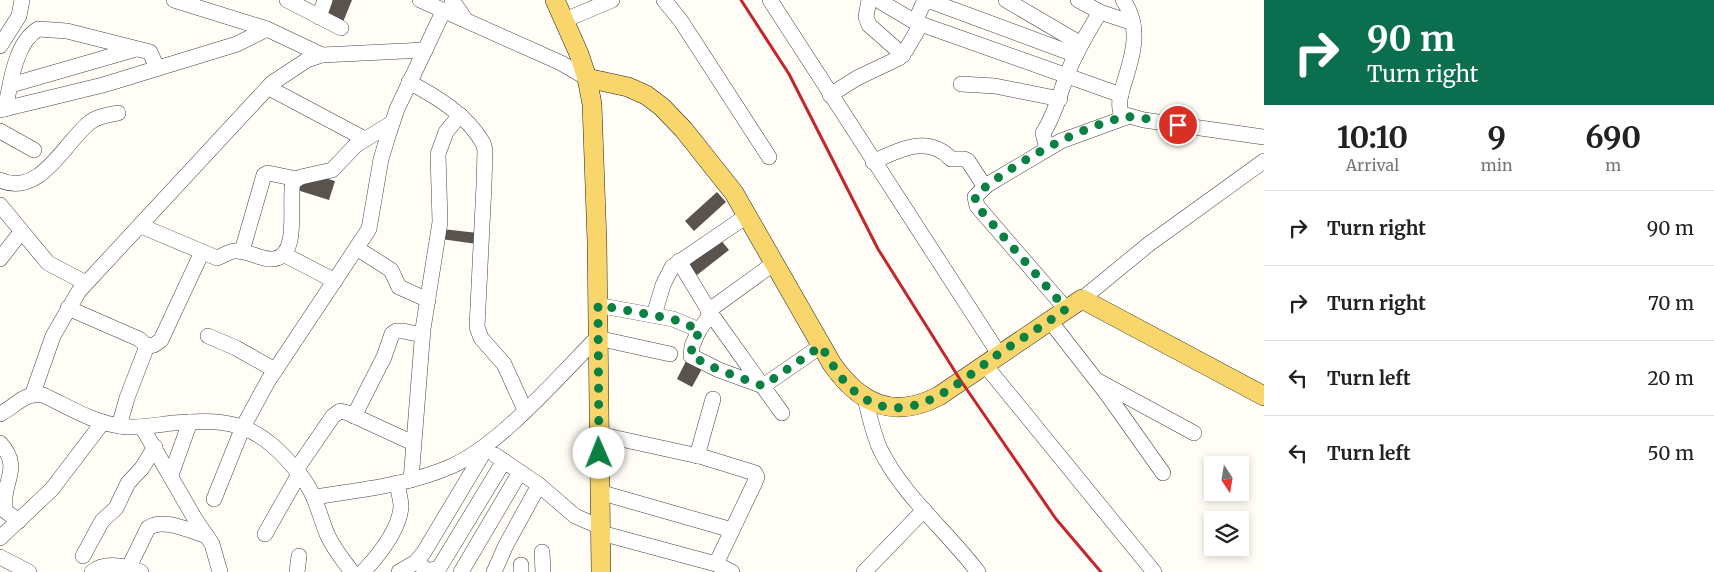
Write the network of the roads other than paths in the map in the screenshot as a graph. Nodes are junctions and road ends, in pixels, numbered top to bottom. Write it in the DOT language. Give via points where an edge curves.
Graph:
graph roads {
  1 [pos="22,0"];
  2 [pos="175,0"];
  3 [pos="287,0"];
  4 [pos="325,0"];
  5 [pos="420,0"];
  6 [pos="555,0"];
  7 [pos="612,0"];
  8 [pos="664,0"];
  9 [pos="770,0"];
  10 [pos="869,0"];
  11 [pos="878,0"];
  12 [pos="1006,0"];
  13 [pos="1078,0"];
  14 [pos="1123,0"];
  15 [pos="944,3"];
  16 [pos="448,5"];
  17 [pos="215,6"];
  18 [pos="1100,12"];
  19 [pos="319,17"];
  20 [pos="565,20"];
  21 [pos="918,23"];
  22 [pos="1133,23"];
  23 [pos="341,28"];
  24 [pos="267,29"];
  25 [pos="0,46"];
  26 [pos="136,49"];
  27 [pos="1079,49"];
  28 [pos="425,50"];
  29 [pos="322,55"];
  30 [pos="903,55"];
  31 [pos="157,68"];
  32 [pos="1067,75"];
  33 [pos="587,78"];
  34 [pos="409,82"];
  35 [pos="961,84"];
  36 [pos="11,85"];
  37 [pos="269,88"];
  38 [pos="830,95"];
  39 [pos="1121,95"];
  40 [pos="1060,99"];
  41 [pos="3,109"];
  42 [pos="118,113"];
  43 [pos="460,116"];
  44 [pos="1127,117"];
  45 [pos="392,123"];
  46 [pos="0,131"];
  47 [pos="1264,137"];
  48 [pos="365,139"];
  49 [pos="1047,149"];
  50 [pos="34,150"];
  51 [pos="769,157"];
  52 [pos="1264,160"];
  53 [pos="873,162"];
  54 [pos="297,179"];
  55 [pos="0,180"];
  56 [pos="985,188"];
  57 [pos="0,205"];
  58 [pos="748,215"];
  59 [pos="141,226"];
  60 [pos="21,232"];
  61 [pos="358,248"];
  62 [pos="242,251"];
  63 [pos="202,252"];
  64 [pos="285,255"];
  65 [pos="0,259"];
  66 [pos="679,261"];
  67 [pos="773,264"];
  68 [pos="335,281"];
  69 [pos="86,283"];
  70 [pos="428,300"];
  71 [pos="1074,304"];
  72 [pos="598,305"];
  73 [pos="68,308"];
  74 [pos="710,313"];
  75 [pos="654,315"];
  76 [pos="1050,321"];
  77 [pos="700,330"];
  78 [pos="422,335"];
  79 [pos="208,336"];
  80 [pos="597,338"];
  81 [pos="147,346"];
  82 [pos="821,346"];
  83 [pos="670,354"];
  84 [pos="992,359"];
  85 [pos="275,370"];
  86 [pos="1096,381"];
  87 [pos="763,386"];
  88 [pos="33,393"];
  89 [pos="1264,396"];
  90 [pos="865,398"];
  91 [pos="713,399"];
  92 [pos="525,410"];
  93 [pos="782,413"];
  94 [pos="0,414"];
  95 [pos="354,416"];
  96 [pos="103,422"];
  97 [pos="190,422"];
  98 [pos="119,426"];
  99 [pos="142,427"];
  100 [pos="243,427"];
  101 [pos="1194,433"];
  102 [pos="598,434"];
  103 [pos="0,443"];
  104 [pos="414,443"];
  105 [pos="488,445"];
  106 [pos="155,447"];
  107 [pos="697,456"];
  108 [pos="504,461"];
  109 [pos="298,472"];
  110 [pos="520,472"];
  111 [pos="1163,473"];
  112 [pos="171,474"];
  113 [pos="404,482"];
  114 [pos="539,485"];
  115 [pos="599,492"];
  116 [pos="314,497"];
  117 [pos="214,498"];
  118 [pos="924,510"];
  119 [pos="19,521"];
  120 [pos="600,530"];
  121 [pos="732,530"];
  122 [pos="265,534"];
  123 [pos="207,536"];
  124 [pos="0,538"];
  125 [pos="542,552"];
  126 [pos="83,556"];
  127 [pos="299,556"];
  128 [pos="0,557"];
  129 [pos="416,562"];
  130 [pos="716,564"];
  131 [pos="135,570"];
  132 [pos="348,570"];
  133 [pos="29,572"];
  134 [pos="92,572"];
  135 [pos="220,572"];
  136 [pos="297,572"];
  137 [pos="363,572"];
  138 [pos="400,572"];
  139 [pos="461,572"];
  140 [pos="494,572"];
  141 [pos="543,572"];
  142 [pos="601,572"];
  143 [pos="732,572"];
  144 [pos="864,572"];
  145 [pos="978,572"];
  146 [pos="1154,572"];
  1 -- 25 [label="street" via="19,16"];
  2 -- 17 [label="street"];
  3 -- 19 [label="street"];
  4 -- 19 [label="street"];
  5 -- 16 [label="street"];
  6 -- 20 [label="main road"];
  7 -- 20 [label="street"];
  8 -- 51 [label="street"];
  9 -- 38 [label="street"];
  10 -- 30 [label="street" via="866,17 869,26"];
  11 -- 21 [label="street"];
  12 -- 27 [label="street"];
  13 -- 18 [label="street"];
  14 -- 22 [label="street"];
  15 -- 21 [label="street" via="930,1 923,4"];
  15 -- 27 [label="street"];
  16 -- 28 [label="street"];
  16 -- 33 [label="street" via="465,19"];
  17 -- 24 [label="street"];
  18 -- 22 [label="street"];
  18 -- 27 [label="street"];
  19 -- 23 [label="street"];
  20 -- 33 [label="main road"];
  21 -- 30 [label="street"];
  21 -- 32 [label="street"];
  22 -- 39 [label="street" via="1133,54"];
  24 -- 29 [label="street"];
  24 -- 31 [label="street" via="237,44"];
  26 -- 31 [label="street" via="153,55"];
  26 -- 36 [label="street"];
  26 -- 36 [label="street" via="67,30 38,29 21,52"];
  27 -- 32 [label="street"];
  28 -- 29 [label="street"];
  28 -- 34 [label="street"];
  29 -- 37 [label="street" via="292,69"];
  30 -- 38 [label="street"];
  31 -- 41 [label="street"];
  32 -- 39 [label="street"];
  32 -- 40 [label="street"];
  33 -- 58 [label="main road" via="628,87 662,107 712,162"];
  33 -- 72 [label="main road" via="592,104"];
  34 -- 43 [label="street" via="434,95"];
  34 -- 45 [label="street"];
  35 -- 40 [label="street" via="994,86"];
  36 -- 41 [label="street"];
  37 -- 48 [label="street"];
  37 -- 59 [label="street"];
  38 -- 53 [label="street"];
  39 -- 44 [label="street" via="1119,110"];
  40 -- 49 [label="street" via="1052,121 1043,133"];
  42 -- 55 [label="street" via="88,123 56,162 34,177 13,184"];
  43 -- 70 [label="street" via="446,132 438,154 440,222"];
  43 -- 92 [label="street" via="479,136 485,150 479,332 504,364"];
  44 -- 47 [label="street"];
  44 -- 49 [label="street" via="1080,132"];
  45 -- 48 [label="street"];
  45 -- 61 [label="street" via="381,159 371,222"];
  46 -- 50 [label="street"];
  48 -- 54 [label="street" via="332,170"];
  49 -- 56 [label="street"];
  52 -- 71 [label="street" via="1149,244"];
  53 -- 56 [label="street" via="909,146 937,148 951,159 968,161"];
  53 -- 84 [label="street"];
  54 -- 62 [label="street" via="264,174"];
  54 -- 64 [label="street" via="292,188 291,234"];
  56 -- 71 [label="street" via="975,197 977,206"];
  57 -- 60 [label="street"];
  58 -- 66 [label="street"];
  58 -- 67 [label="main road"];
  59 -- 63 [label="street"];
  59 -- 69 [label="street"];
  60 -- 65 [label="street"];
  60 -- 69 [label="street" via="48,264"];
  61 -- 68 [label="street"];
  61 -- 70 [label="street" via="390,270 399,287"];
  62 -- 63 [label="street" via="217,258"];
  62 -- 64 [label="street" via="268,259"];
  63 -- 81 [label="street" via="161,340"];
  64 -- 68 [label="street"];
  66 -- 74 [label="street"];
  66 -- 75 [label="street" via="667,274"];
  67 -- 74 [label="street"];
  67 -- 82 [label="main road"];
  68 -- 85 [label="street"];
  69 -- 73 [label="street"];
  70 -- 78 [label="street"];
  71 -- 76 [label="main road"];
  71 -- 89 [label="main road"];
  72 -- 75 [label="street"];
  72 -- 80 [label="main road"];
  73 -- 81 [label="street" via="139,339"];
  73 -- 88 [label="street"];
  74 -- 77 [label="street"];
  74 -- 87 [label="street"];
  75 -- 77 [label="street"];
  76 -- 84 [label="main road"];
  76 -- 86 [label="street"];
  77 -- 87 [label="street" via="691,356"];
  78 -- 95 [label="street" via="403,330 392,334"];
  78 -- 104 [label="street"];
  79 -- 85 [label="street"];
  80 -- 83 [label="street"];
  80 -- 92 [label="street"];
  80 -- 102 [label="main road"];
  81 -- 98 [label="street"];
  82 -- 87 [label="street"];
  82 -- 90 [label="main road" via="852,390"];
  84 -- 90 [label="main road" via="924,404 894,408"];
  84 -- 146 [label="street"];
  85 -- 100 [label="street"];
  86 -- 101 [label="street"];
  86 -- 111 [label="street"];
  87 -- 93 [label="street"];
  88 -- 94 [label="street"];
  88 -- 96 [label="street"];
  90 -- 118 [label="street" via="887,463"];
  91 -- 107 [label="street"];
  92 -- 105 [label="street"];
  95 -- 104 [label="street"];
  95 -- 109 [label="street" via="344,411 336,413"];
  96 -- 98 [label="street"];
  96 -- 119 [label="street" via="52,489"];
  97 -- 99 [label="street"];
  97 -- 100 [label="street" via="224,422"];
  97 -- 112 [label="street"];
  98 -- 99 [label="street"];
  99 -- 106 [label="street"];
  100 -- 109 [label="street" via="271,443"];
  100 -- 117 [label="street"];
  102 -- 107 [label="street"];
  102 -- 115 [label="main road"];
  103 -- 119 [label="street" via="11,461 5,511"];
  104 -- 113 [label="street"];
  105 -- 108 [label="street"];
  105 -- 113 [label="street" via="452,466"];
  105 -- 129 [label="street"];
  106 -- 112 [label="street"];
  106 -- 126 [label="street" via="128,483 116,508 102,521"];
  107 -- 121 [label="street" via="745,468 757,477"];
  108 -- 110 [label="street"];
  108 -- 129 [label="street" via="439,568 428,570"];
  109 -- 116 [label="street"];
  109 -- 122 [label="street"];
  110 -- 114 [label="street"];
  110 -- 139 [label="street"];
  112 -- 123 [label="street"];
  113 -- 116 [label="street"];
  113 -- 137 [label="street" via="396,523 385,545"];
  114 -- 120 [label="street" via="575,516"];
  114 -- 140 [label="street"];
  115 -- 120 [label="main road"];
  115 -- 121 [label="street"];
  116 -- 132 [label="street" via="328,536"];
  118 -- 144 [label="street"];
  118 -- 145 [label="street"];
  119 -- 124 [label="street"];
  120 -- 130 [label="street"];
  120 -- 142 [label="main road"];
  121 -- 130 [label="street"];
  123 -- 131 [label="street" via="165,524 152,526 148,528"];
  123 -- 135 [label="street"];
  125 -- 141 [label="street"];
  127 -- 136 [label="street"];
  128 -- 133 [label="street"];
  129 -- 138 [label="street"];
  130 -- 143 [label="street"];
  131 -- 134 [label="street" via="102,567"];
}
